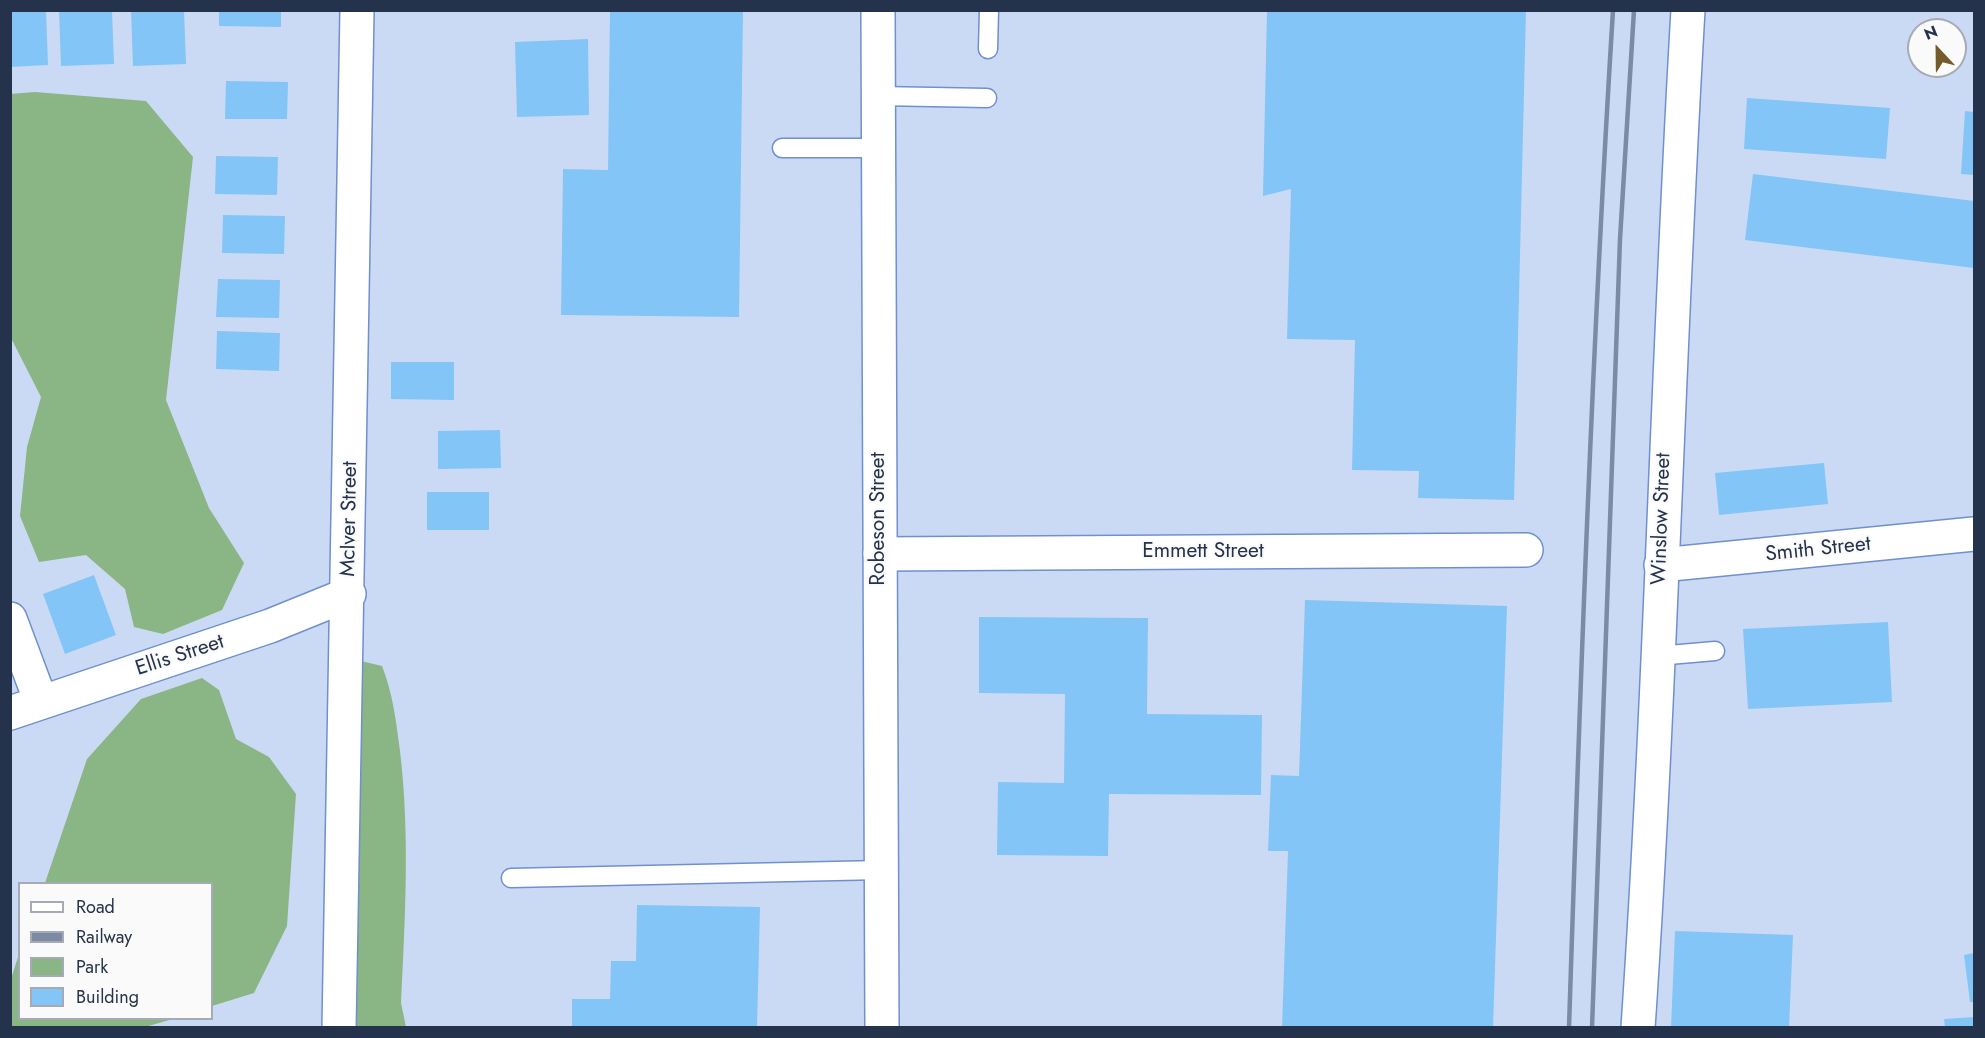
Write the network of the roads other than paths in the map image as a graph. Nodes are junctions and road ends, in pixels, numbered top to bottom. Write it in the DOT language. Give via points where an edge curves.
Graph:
graph roads {
  1 [pos="357,10"];
  2 [pos="878,10"];
  3 [pos="988,10"];
  4 [pos="1688,10"];
  5 [pos="988,49"];
  6 [pos="877,96"];
  7 [pos="987,98"];
  8 [pos="782,148"];
  9 [pos="877,148"];
  10 [pos="1974,534"];
  11 [pos="1526,550"];
  12 [pos="879,554"];
  13 [pos="1661,565"];
  14 [pos="349,594"];
  15 [pos="10,619"];
  16 [pos="1714,651"];
  17 [pos="1658,656"];
  18 [pos="41,702"];
  19 [pos="10,713"];
  20 [pos="882,870"];
  21 [pos="512,878"];
  22 [pos="339,1028"];
  23 [pos="882,1028"];
  24 [pos="1638,1028"];
  1 -- 14 [label="street, McIver Street"];
  2 -- 6 [label="street, Robeson Street"];
  3 -- 5 [label="lane"];
  4 -- 13 [label="street, Winslow Street"];
  6 -- 7 [label="lane"];
  6 -- 9 [label="street, Robeson Street"];
  8 -- 9 [label="lane"];
  9 -- 12 [label="street, Robeson Street"];
  10 -- 13 [label="street, Smith Street"];
  11 -- 12 [label="street, Emmett Street"];
  12 -- 20 [label="street, Robeson Street"];
  13 -- 17 [label="street, Winslow Street"];
  14 -- 18 [label="street, Ellis Street" via="270,626"];
  14 -- 22 [label="street, McIver Street"];
  15 -- 18 [label="street"];
  16 -- 17 [label="lane"];
  17 -- 24 [label="street, Winslow Street"];
  18 -- 19 [label="street, Ellis Street"];
  20 -- 21 [label="lane"];
  20 -- 23 [label="street, Robeson Street"];
}
